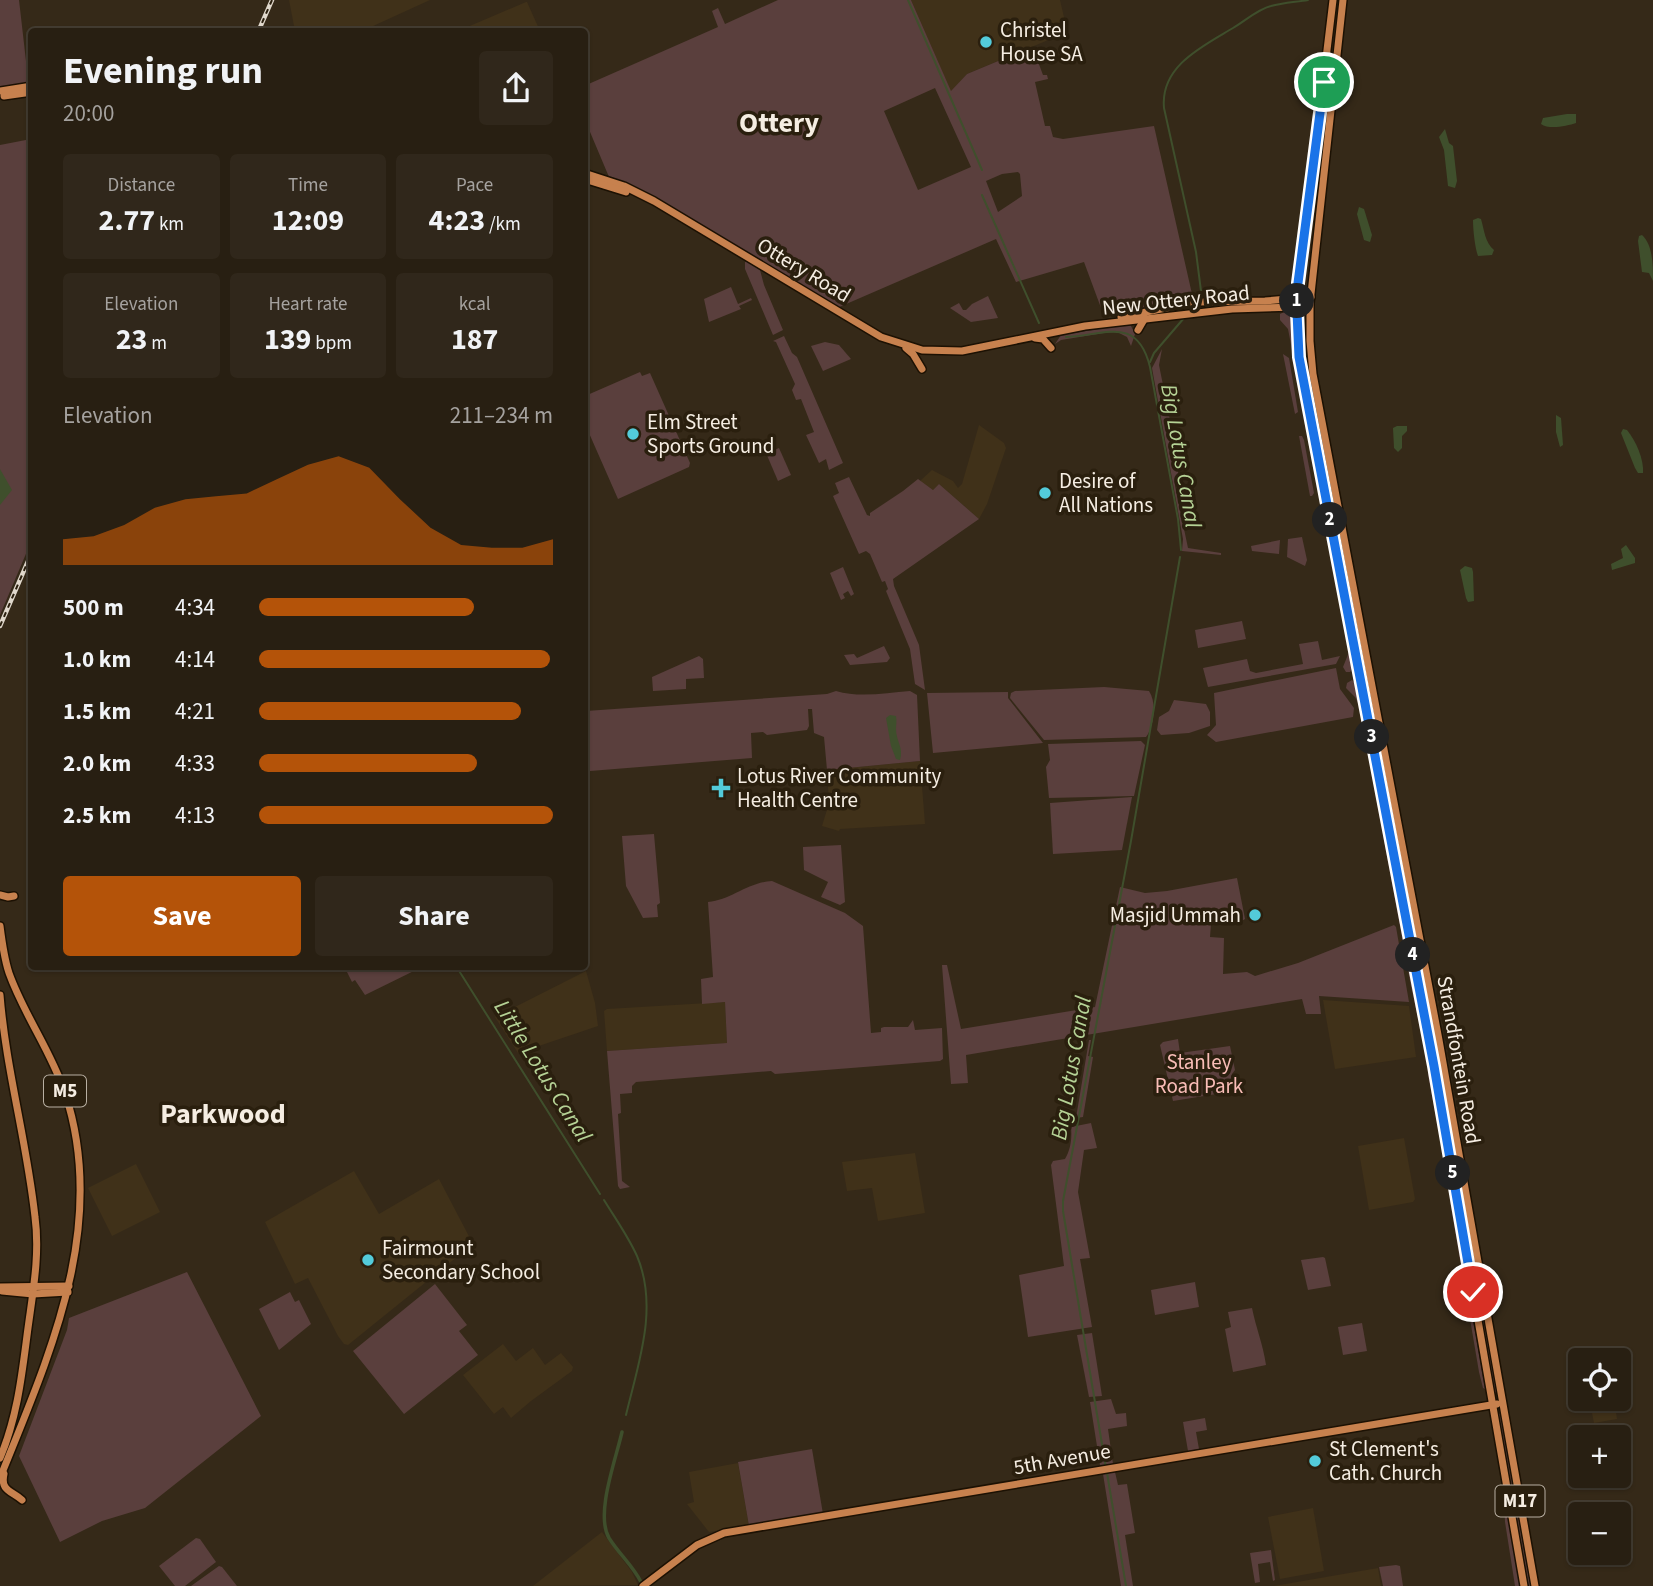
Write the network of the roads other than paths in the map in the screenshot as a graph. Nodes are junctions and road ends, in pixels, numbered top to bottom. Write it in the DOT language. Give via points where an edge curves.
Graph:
graph roads {
  1 [pos="1333,1"];
  2 [pos="1343,1"];
  3 [pos="28,90"];
  4 [pos="0,94"];
  5 [pos="588,174"];
  6 [pos="588,180"];
  7 [pos="671,212"];
  8 [pos="1298,298"];
  9 [pos="1311,300"];
  10 [pos="1297,307"];
  11 [pos="1145,318"];
  12 [pos="1085,326"];
  13 [pos="1065,330"];
  14 [pos="1138,330"];
  15 [pos="1019,339"];
  16 [pos="904,346"];
  17 [pos="922,350"];
  18 [pos="922,369"];
  19 [pos="1395,808"];
  20 [pos="1392,850"];
  21 [pos="0,895"];
  22 [pos="14,896"];
  23 [pos="0,926"];
  24 [pos="0,995"];
  25 [pos="1456,1141"];
  26 [pos="1455,1189"];
  27 [pos="1448,1199"];
  28 [pos="1460,1268"];
  29 [pos="1472,1282"];
  30 [pos="0,1289"];
  31 [pos="69,1289"];
  32 [pos="33,1290"];
  33 [pos="11,1293"];
  34 [pos="29,1319"];
  35 [pos="1502,1403"];
  36 [pos="1493,1404"];
  37 [pos="3,1461"];
  38 [pos="0,1478"];
  39 [pos="22,1500"];
  40 [pos="644,1585"];
  41 [pos="1524,1586"];
  42 [pos="1535,1586"];
  1 -- 8 [label="main road, Strandfontein Road / M17"];
  2 -- 9 [label="main road, Strandfontein Road / M17"];
  3 -- 4 [label="main road"];
  5 -- 7 [label="main road, Ottery Road"];
  6 -- 7 [label="main road, Ottery Road"];
  7 -- 16 [label="main road, Ottery Road" via="881,337"];
  8 -- 9 [label="main road, New Ottery Road"];
  8 -- 10 [label="main road, Strandfontein Road / M17"];
  8 -- 12 [label="main road, New Ottery Road" via="1196,302"];
  9 -- 10 [label="main road, New Ottery Road"];
  9 -- 19 [label="main road, Strandfontein Road / M17" via="1315,391"];
  10 -- 11 [label="main road, New Ottery Road"];
  10 -- 20 [label="main road, Strandfontein Road / M17" via="1301,371"];
  11 -- 12 [label="main road, New Ottery Road"];
  11 -- 14 [label="main road"];
  12 -- 13 [label="main road, New Ottery Road"];
  13 -- 15 [label="main road, New Ottery Road"];
  13 -- 15 [label="main road" via="1055,336 1051,348 1041,338"];
  15 -- 17 [label="main road, New Ottery Road" via="962,351"];
  16 -- 17 [label="main road, Ottery Road"];
  16 -- 18 [label="main road"];
  19 -- 20 [label="main road" via="1390,810"];
  19 -- 25 [label="main road, Strandfontein Road / M17"];
  20 -- 26 [label="main road, Strandfontein Road / M17"];
  21 -- 22 [label="main road"];
  23 -- 31 [label="main road, M5" via="9,971 60,1079 75,1129 81,1207"];
  24 -- 32 [label="main road, M5" via="6,1055 35,1215"];
  25 -- 26 [label="main road" via="1452,1143"];
  25 -- 35 [label="main road, Strandfontein Road / M17"];
  26 -- 27 [label="main road"];
  26 -- 29 [label="main road, Strandfontein Road / M17"];
  28 -- 29 [label="main road"];
  29 -- 36 [label="main road, Strandfontein Road / M17"];
  30 -- 32 [label="main road"];
  30 -- 33 [label="main road"];
  31 -- 32 [label="main road"];
  31 -- 37 [label="main road, M5"];
  32 -- 33 [label="main road"];
  32 -- 34 [label="main road, M5"];
  33 -- 34 [label="main road" via="25,1300"];
  34 -- 37 [label="main road, M5" via="19,1402"];
  35 -- 36 [label="main road, 5th Avenue"];
  35 -- 42 [label="main road, Strandfontein Road / M17"];
  36 -- 40 [label="main road, 5th Avenue" via="717,1535"];
  36 -- 41 [label="main road, Strandfontein Road / M17"];
  37 -- 38 [label="main road, M5"];
  37 -- 39 [label="main road" via="4,1487"];
}
